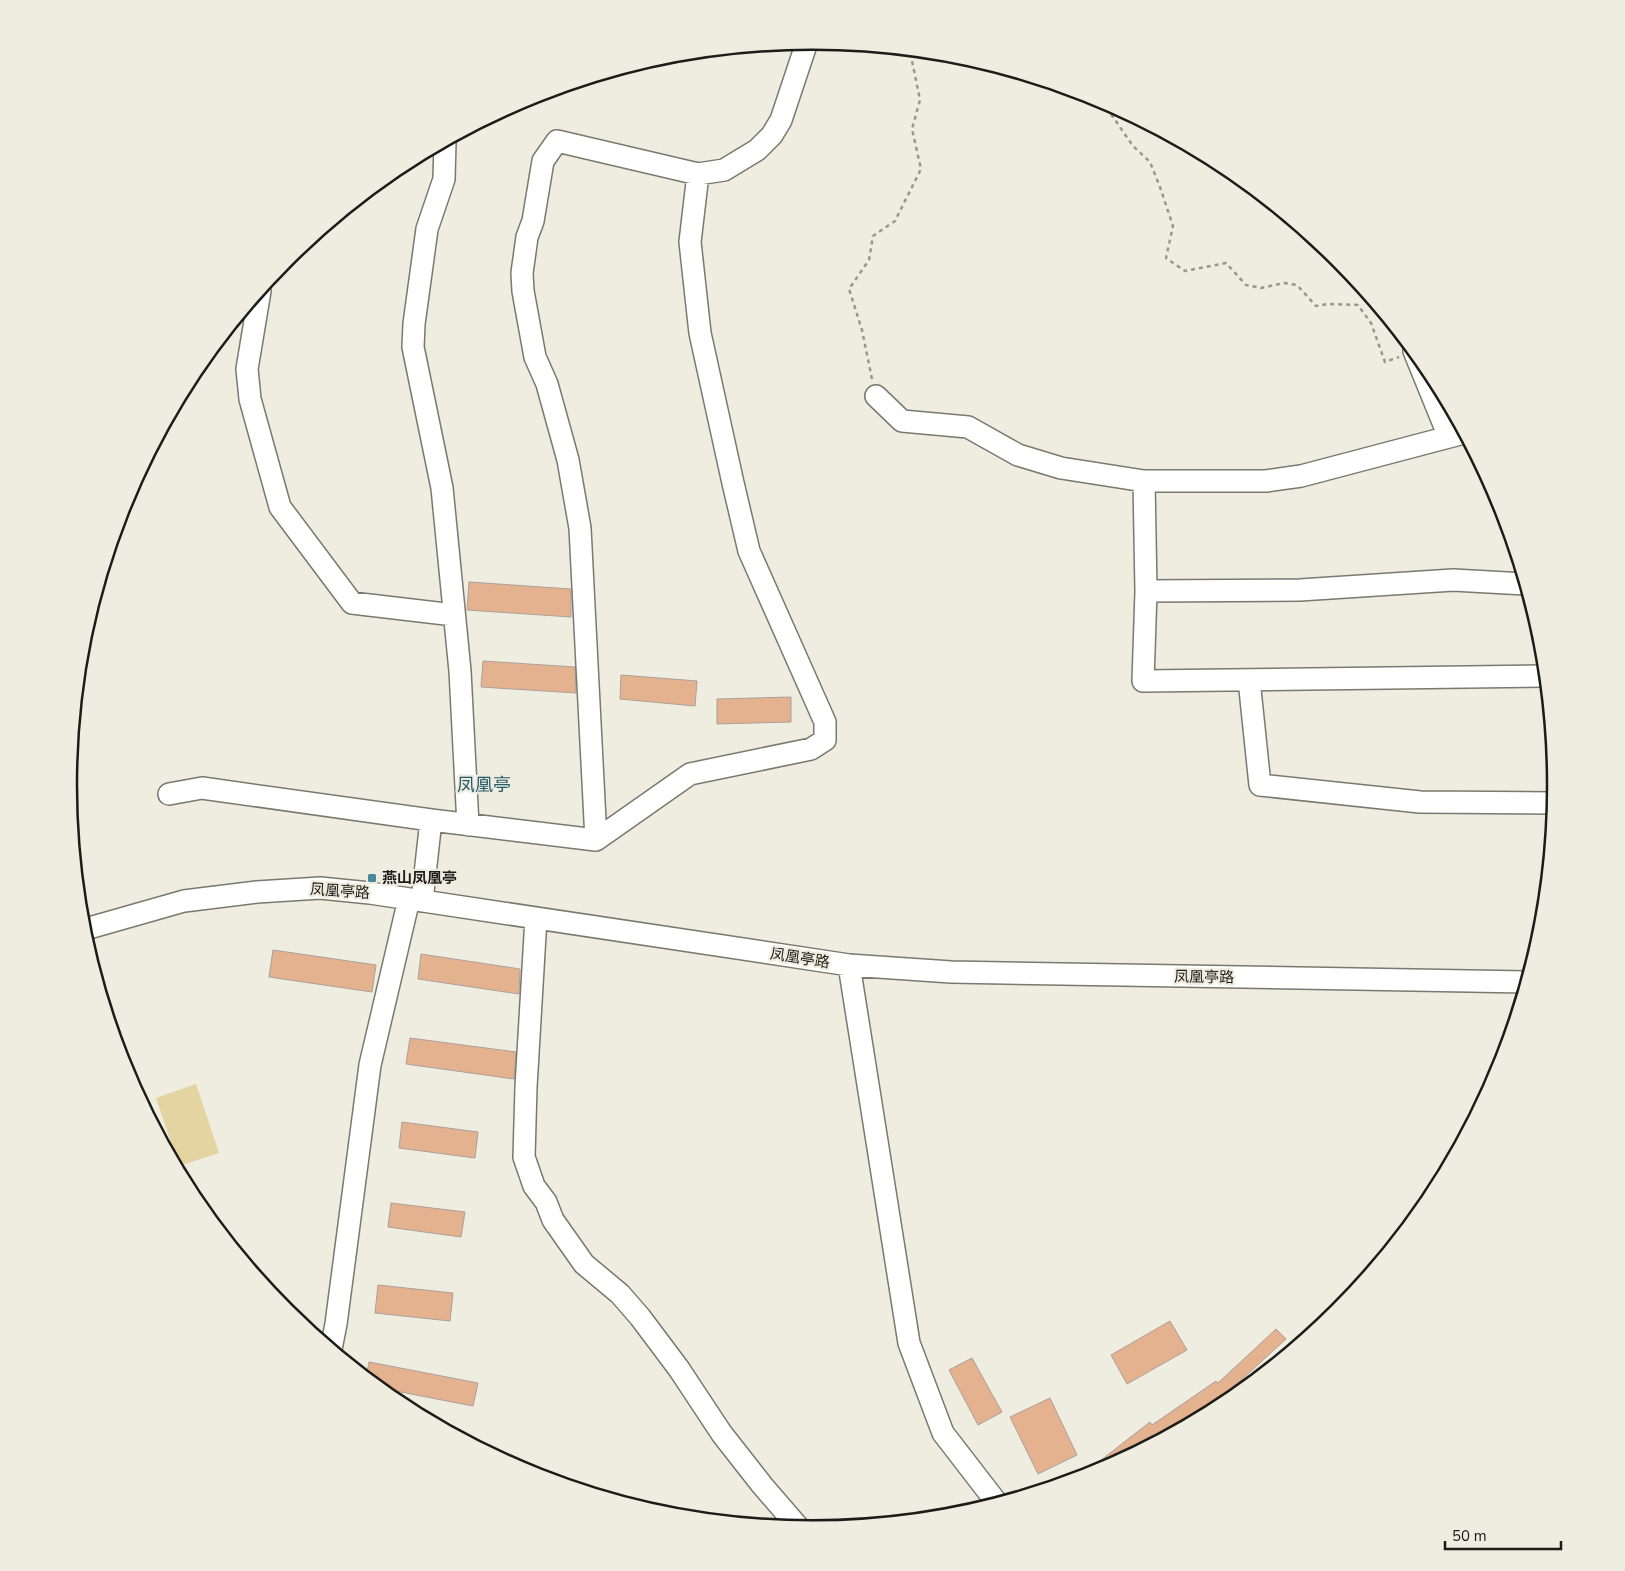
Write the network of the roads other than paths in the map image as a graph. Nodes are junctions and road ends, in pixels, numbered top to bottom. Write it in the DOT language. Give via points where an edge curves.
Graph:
graph roads {
  1 [pos="803,50"];
  2 [pos="445,149"];
  3 [pos="698,174"];
  4 [pos="258,303"];
  5 [pos="1407,354"];
  6 [pos="876,396"];
  7 [pos="1456,435"];
  8 [pos="1144,481"];
  9 [pos="1520,584"];
  10 [pos="1146,591"];
  11 [pos="454,616"];
  12 [pos="1540,676"];
  13 [pos="1249,680"];
  14 [pos="169,794"];
  15 [pos="1547,804"];
  16 [pos="431,820"];
  17 [pos="468,825"];
  18 [pos="596,840"];
  19 [pos="415,900"];
  20 [pos="536,918"];
  21 [pos="91,928"];
  22 [pos="849,965"];
  23 [pos="1521,982"];
  24 [pos="333,1342"];
  25 [pos="993,1498"];
  26 [pos="793,1520"];
  1 -- 3 [label="street" via="781,120 772,135 757,150 724,170"];
  2 -- 11 [label="street" via="444,179 427,229 414,324 414,347 442,488"];
  3 -- 18 [label="street" via="690,242 700,333 733,483 749,551 825,722 824,740 811,749 690,774"];
  3 -- 18 [label="street" via="556,141 543,161 527,237 523,291 535,357 547,384 568,460 580,528"];
  4 -- 11 [label="street" via="247,369 250,400 280,507 352,603"];
  5 -- 7 [label="street"];
  6 -- 8 [label="street" via="902,421 968,427 1018,456 1061,468"];
  7 -- 8 [label="street" via="1301,476 1266,481"];
  8 -- 10 [label="street"];
  9 -- 10 [label="street" via="1453,580 1300,590"];
  10 -- 13 [label="street" via="1144,681"];
  11 -- 17 [label="street"];
  12 -- 13 [label="street"];
  13 -- 15 [label="street" via="1260,785 1420,802"];
  14 -- 16 [label="street" via="202,788"];
  16 -- 17 [label="street"];
  16 -- 19 [label="street"];
  17 -- 18 [label="street"];
  19 -- 20 [label="street, 凤凰亭路"];
  19 -- 21 [label="street, 凤凰亭路" via="320,888 257,892 184,901"];
  19 -- 24 [label="street" via="370,1065"];
  20 -- 22 [label="street, 凤凰亭路"];
  20 -- 26 [label="street" via="524,1157 534,1186 584,1264 620,1294 640,1317 722,1434"];
  22 -- 23 [label="street, 凤凰亭路" via="961,972"];
  22 -- 25 [label="street" via="908,1344 943,1433"];
}
